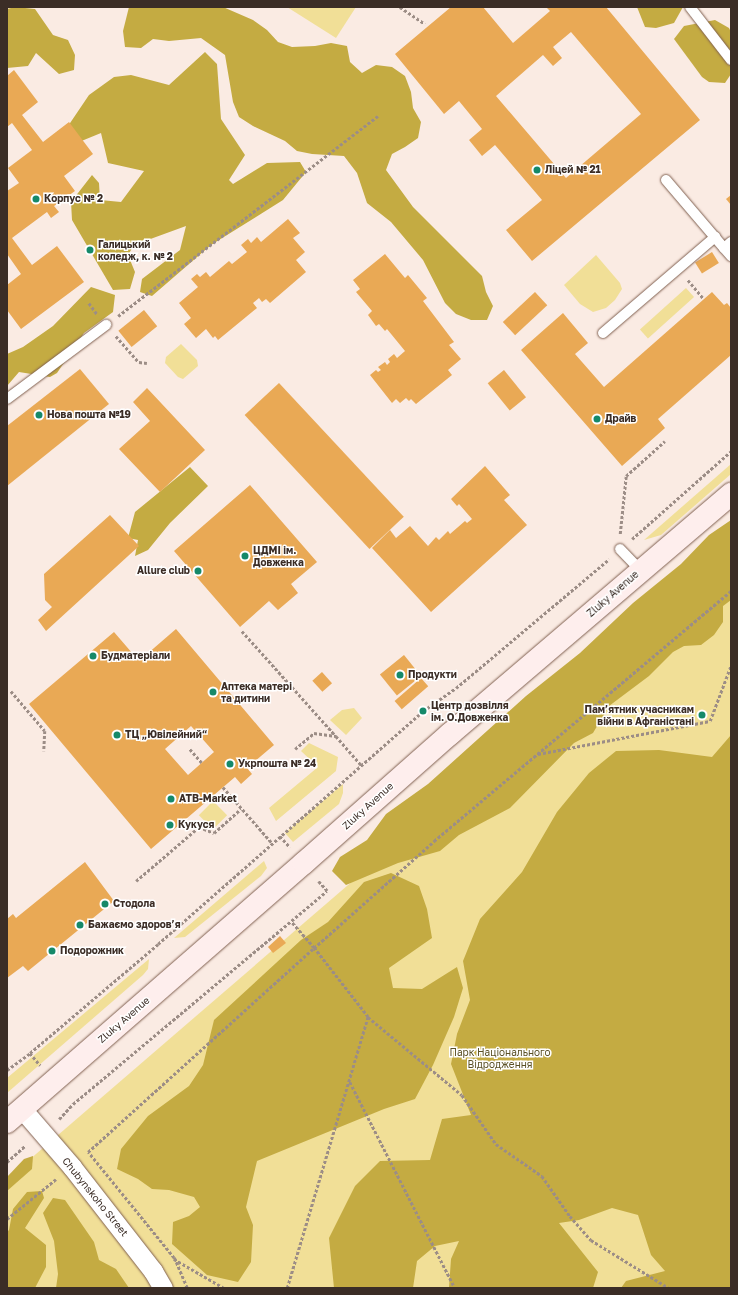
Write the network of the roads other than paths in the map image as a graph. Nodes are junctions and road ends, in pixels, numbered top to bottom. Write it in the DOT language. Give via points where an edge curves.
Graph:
graph roads {
  1 [pos="690,7"];
  2 [pos="731,60"];
  3 [pos="666,180"];
  4 [pos="715,237"];
  5 [pos="727,245"];
  6 [pos="731,256"];
  7 [pos="106,325"];
  8 [pos="603,333"];
  9 [pos="7,399"];
  10 [pos="731,494"];
  11 [pos="620,545"];
  12 [pos="641,571"];
  13 [pos="14,1115"];
  14 [pos="163,1288"];
  1 -- 2 [label="lane"];
  3 -- 4 [label="lane"];
  4 -- 5 [label="lane"];
  4 -- 8 [label="lane"];
  5 -- 6 [label="lane"];
  7 -- 9 [label="lane"];
  10 -- 12 [label="main road, Zluky Avenue"];
  11 -- 12 [label="lane"];
  12 -- 13 [label="main road, Zluky Avenue" via="450,734"];
  13 -- 14 [label="street, Chubynskoho Street" via="72,1166 153,1271"];
}
